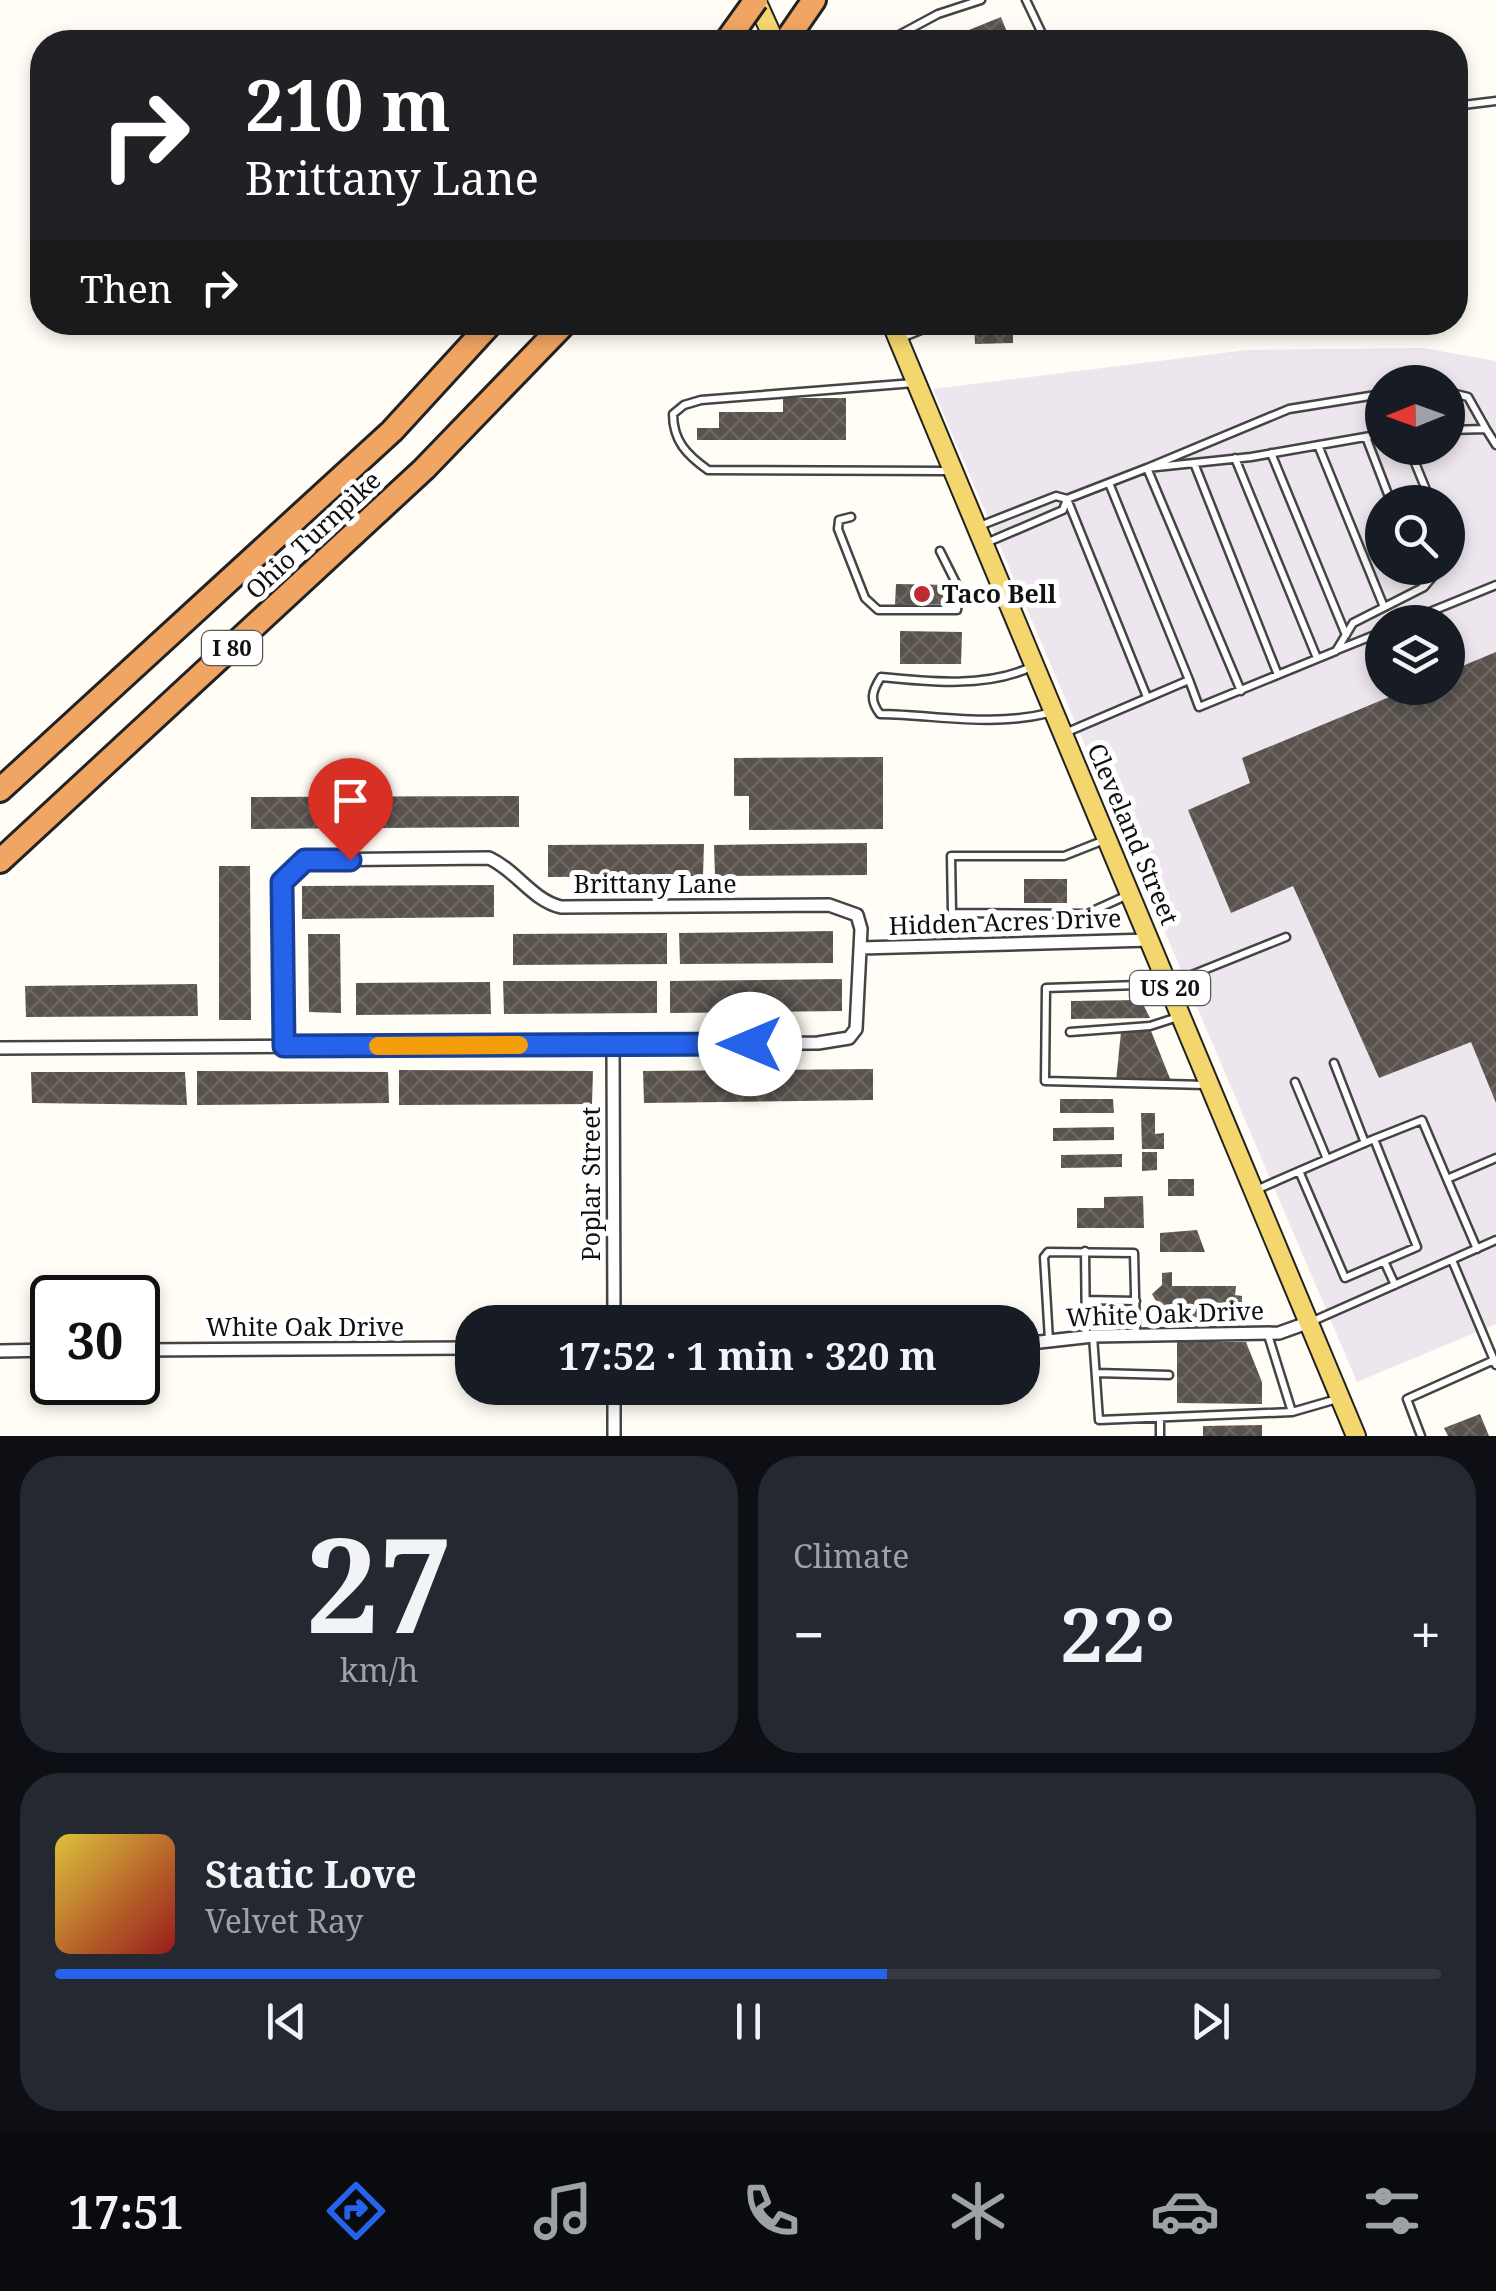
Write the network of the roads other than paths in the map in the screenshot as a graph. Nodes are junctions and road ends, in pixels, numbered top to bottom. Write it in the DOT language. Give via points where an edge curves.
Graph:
graph roads {
  1 [pos="756,0"];
  2 [pos="814,0"];
  3 [pos="981,0"];
  4 [pos="1026,0"];
  5 [pos="735,30"];
  6 [pos="770,30"];
  7 [pos="793,30"];
  8 [pos="908,30"];
  9 [pos="1040,30"];
  10 [pos="1496,101"];
  11 [pos="1468,104"];
  12 [pos="480,335"];
  13 [pos="554,335"];
  14 [pos="897,335"];
  15 [pos="917,383"];
  16 [pos="1465,396"];
  17 [pos="1365,397"];
  18 [pos="1486,428"];
  19 [pos="1465,429"];
  20 [pos="1365,437"];
  21 [pos="1318,445"];
  22 [pos="1496,445"];
  23 [pos="1271,453"];
  24 [pos="1235,458"];
  25 [pos="1194,463"];
  26 [pos="1148,468"];
  27 [pos="954,471"];
  28 [pos="1108,483"];
  29 [pos="1067,499"];
  30 [pos="851,517"];
  31 [pos="981,535"];
  32 [pos="940,551"];
  33 [pos="1496,585"];
  34 [pos="1424,587"];
  35 [pos="1383,605"];
  36 [pos="1388,605"];
  37 [pos="1446,605"];
  38 [pos="1365,617"];
  39 [pos="1347,637"];
  40 [pos="1365,639"];
  41 [pos="1336,650"];
  42 [pos="1317,658"];
  43 [pos="1036,665"];
  44 [pos="1278,675"];
  45 [pos="1189,680"];
  46 [pos="1241,690"];
  47 [pos="1147,697"];
  48 [pos="1055,712"];
  49 [pos="1064,734"];
  50 [pos="0,790"];
  51 [pos="1108,839"];
  52 [pos="0,861"];
  53 [pos="1131,893"];
  54 [pos="1286,937"];
  55 [pos="1151,940"];
  56 [pos="860,948"];
  57 [pos="1169,984"];
  58 [pos="1182,1016"];
  59 [pos="1070,1032"];
  60 [pos="613,1044"];
  61 [pos="284,1046"];
  62 [pos="0,1048"];
  63 [pos="1334,1063"];
  64 [pos="1295,1082"];
  65 [pos="1210,1085"];
  66 [pos="1374,1139"];
  67 [pos="1365,1143"];
  68 [pos="1496,1158"];
  69 [pos="1327,1159"];
  70 [pos="1299,1171"];
  71 [pos="1448,1179"];
  72 [pos="1253,1192"];
  73 [pos="1496,1240"];
  74 [pos="1477,1249"];
  75 [pos="1085,1251"];
  76 [pos="1452,1260"];
  77 [pos="1384,1261"];
  78 [pos="1396,1284"];
  79 [pos="1086,1300"];
  80 [pos="1136,1300"];
  81 [pos="614,1305"];
  82 [pos="1307,1323"];
  83 [pos="1267,1334"];
  84 [pos="1090,1336"];
  85 [pos="1136,1336"];
  86 [pos="1049,1341"];
  87 [pos="1040,1342"];
  88 [pos="455,1348"];
  89 [pos="30,1350"];
  90 [pos="160,1350"];
  91 [pos="0,1351"];
  92 [pos="1495,1363"];
  93 [pos="1097,1373"];
  94 [pos="1169,1375"];
  95 [pos="1340,1398"];
  96 [pos="614,1405"];
  97 [pos="1292,1412"];
  98 [pos="1160,1418"];
  99 [pos="614,1436"];
  100 [pos="1160,1436"];
  101 [pos="1356,1436"];
  102 [pos="1422,1436"];
  1 -- 5 [label="highway, bridge"];
  1 -- 6 [label="main road"];
  2 -- 7 [label="highway"];
  3 -- 8 [label="lane"];
  4 -- 9 [label="lane"];
  10 -- 11 [label="lane"];
  12 -- 50 [label="highway, Ohio Turnpike / I 80" via="392,431"];
  13 -- 52 [label="highway, Ohio Turnpike / I 80" via="462,432"];
  14 -- 15 [label="main road, Cleveland Street / US 20"];
  15 -- 27 [label="main road, Cleveland Street / US 20"];
  15 -- 27 [label="lane" via="701,400 673,414 673,433 708,470"];
  16 -- 18 [label="lane"];
  17 -- 26 [label="lane" via="1288,408"];
  18 -- 19 [label="lane"];
  18 -- 22 [label="lane"];
  20 -- 21 [label="lane"];
  21 -- 23 [label="lane"];
  21 -- 35 [label="lane"];
  23 -- 24 [label="lane"];
  23 -- 39 [label="lane"];
  24 -- 25 [label="lane"];
  24 -- 42 [label="lane"];
  25 -- 26 [label="lane"];
  25 -- 44 [label="lane"];
  26 -- 28 [label="lane"];
  26 -- 46 [label="lane"];
  27 -- 31 [label="main road, Cleveland Street / US 20"];
  28 -- 29 [label="lane"];
  28 -- 45 [label="lane"];
  29 -- 31 [label="lane" via="1056,496"];
  29 -- 31 [label="lane" via="1063,510"];
  29 -- 47 [label="lane"];
  30 -- 32 [label="lane" via="838,520 838,529 873,608 957,610 960,591"];
  31 -- 43 [label="main road, Cleveland Street / US 20"];
  33 -- 37 [label="lane"];
  34 -- 36 [label="lane"];
  38 -- 39 [label="lane" via="1352,624"];
  39 -- 41 [label="lane"];
  40 -- 41 [label="lane"];
  41 -- 42 [label="lane"];
  42 -- 44 [label="lane"];
  43 -- 48 [label="main road, Cleveland Street / US 20"];
  43 -- 48 [label="lane" via="1011,677 881,677 872,691 874,706 880,714 940,719 1015,721"];
  44 -- 46 [label="lane"];
  45 -- 46 [label="lane" via="1199,707"];
  45 -- 47 [label="lane"];
  47 -- 49 [label="lane"];
  48 -- 49 [label="main road, Cleveland Street / US 20"];
  49 -- 51 [label="main road, Cleveland Street / US 20"];
  51 -- 53 [label="main road, Cleveland Street / US 20"];
  51 -- 53 [label="lane" via="1064,856 952,856 952,913 1086,914"];
  53 -- 55 [label="main road, Cleveland Street / US 20"];
  54 -- 57 [label="lane"];
  55 -- 56 [label="street, Hidden Acres Drive"];
  55 -- 57 [label="main road, Cleveland Street / US 20"];
  56 -- 60 [label="street" via="858,1018 852,1036 842,1041"];
  56 -- 61 [label="street, Brittany Lane" via="857,914 828,905 574,908 545,903 490,858 305,860 282,882"];
  57 -- 58 [label="main road, Cleveland Street / US 20"];
  57 -- 65 [label="lane" via="1046,988 1045,1081"];
  58 -- 59 [label="lane" via="1150,1026"];
  58 -- 65 [label="main road, Cleveland Street / US 20"];
  60 -- 61 [label="street"];
  60 -- 81 [label="street, Poplar Street"];
  61 -- 62 [label="street"];
  63 -- 67 [label="lane"];
  64 -- 69 [label="lane"];
  65 -- 72 [label="main road, Cleveland Street / US 20"];
  66 -- 67 [label="lane"];
  66 -- 71 [label="lane" via="1422,1120"];
  66 -- 77 [label="lane" via="1418,1247"];
  67 -- 69 [label="lane"];
  68 -- 71 [label="lane"];
  69 -- 70 [label="lane"];
  70 -- 72 [label="lane"];
  70 -- 77 [label="lane" via="1344,1278"];
  71 -- 74 [label="lane"];
  72 -- 82 [label="main road, Cleveland Street / US 20"];
  73 -- 74 [label="lane"];
  74 -- 76 [label="lane"];
  75 -- 79 [label="lane"];
  75 -- 80 [label="lane" via="1134,1252"];
  75 -- 86 [label="lane" via="1044,1256"];
  76 -- 78 [label="lane"];
  76 -- 92 [label="lane"];
  77 -- 78 [label="lane"];
  78 -- 82 [label="lane"];
  79 -- 80 [label="lane"];
  79 -- 84 [label="lane"];
  80 -- 85 [label="lane"];
  82 -- 83 [label="street, White Oak Drive"];
  82 -- 95 [label="main road, Cleveland Street / US 20"];
  83 -- 85 [label="street, White Oak Drive"];
  83 -- 97 [label="lane"];
  84 -- 85 [label="street, White Oak Drive"];
  84 -- 86 [label="street, White Oak Drive"];
  84 -- 93 [label="lane"];
  86 -- 87 [label="street, White Oak Drive"];
  88 -- 90 [label="street, White Oak Drive"];
  89 -- 91 [label="street"];
  92 -- 102 [label="lane" via="1407,1400"];
  93 -- 94 [label="lane"];
  93 -- 98 [label="lane" via="1099,1420"];
  95 -- 97 [label="lane"];
  95 -- 101 [label="main road, Cleveland Street / US 20"];
  96 -- 99 [label="street"];
  97 -- 98 [label="lane"];
  98 -- 100 [label="lane"];
}
